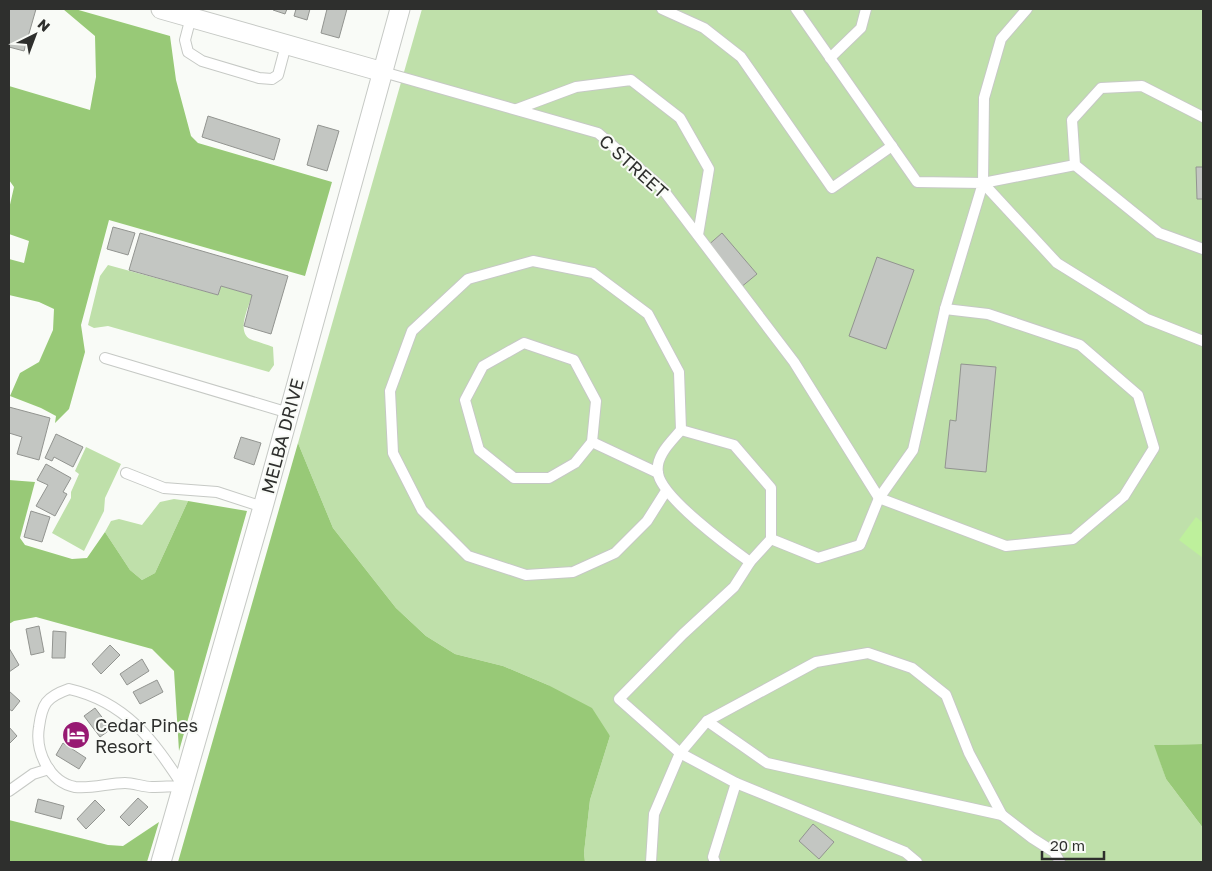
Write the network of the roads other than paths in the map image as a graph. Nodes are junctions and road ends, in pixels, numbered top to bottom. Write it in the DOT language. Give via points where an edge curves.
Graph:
graph roads {
  1 [pos="161,9"];
  2 [pos="400,9"];
  3 [pos="662,9"];
  4 [pos="796,9"];
  5 [pos="866,9"];
  6 [pos="1027,9"];
  7 [pos="190,17"];
  8 [pos="286,44"];
  9 [pos="830,58"];
  10 [pos="383,72"];
  11 [pos="517,109"];
  12 [pos="1203,117"];
  13 [pos="892,146"];
  14 [pos="1074,165"];
  15 [pos="983,183"];
  16 [pos="698,235"];
  17 [pos="1203,249"];
  18 [pos="945,309"];
  19 [pos="1203,341"];
  20 [pos="105,358"];
  21 [pos="289,413"];
  22 [pos="681,430"];
  23 [pos="592,442"];
  24 [pos="126,473"];
  25 [pos="658,473"];
  26 [pos="666,491"];
  27 [pos="879,498"];
  28 [pos="263,507"];
  29 [pos="771,540"];
  30 [pos="750,562"];
  31 [pos="707,721"];
  32 [pos="680,753"];
  33 [pos="49,769"];
  34 [pos="736,783"];
  35 [pos="183,786"];
  36 [pos="9,791"];
  37 [pos="1002,815"];
  38 [pos="161,862"];
  39 [pos="651,862"];
  40 [pos="715,862"];
  41 [pos="917,862"];
  42 [pos="1060,862"];
  1 -- 7 [label="street, C STREET"];
  2 -- 10 [label="street, MELBA DRIVE"];
  3 -- 13 [label="lane" via="704,28 742,57 832,188"];
  4 -- 9 [label="lane"];
  5 -- 9 [label="lane" via="861,28"];
  6 -- 15 [label="lane" via="1001,39 984,98"];
  7 -- 8 [label="street, C STREET"];
  7 -- 8 [label="lane" via="185,40 188,52 202,61 259,78 272,79 278,75"];
  8 -- 10 [label="street, C STREET"];
  9 -- 13 [label="lane"];
  10 -- 11 [label="lane, C STREET"];
  10 -- 21 [label="street, MELBA DRIVE"];
  11 -- 16 [label="lane, C STREET" via="598,132 661,187"];
  11 -- 16 [label="lane" via="576,87 631,80 680,118 709,169"];
  12 -- 14 [label="lane" via="1142,86 1101,88 1072,120"];
  13 -- 15 [label="lane" via="917,182"];
  14 -- 15 [label="lane"];
  14 -- 17 [label="lane" via="1159,233"];
  15 -- 18 [label="lane"];
  15 -- 19 [label="lane" via="1057,264 1147,319"];
  16 -- 27 [label="lane, C STREET" via="794,362"];
  18 -- 27 [label="lane" via="913,450"];
  18 -- 27 [label="lane" via="988,314 1080,345 1138,395 1154,448 1124,496 1073,539 1006,546"];
  20 -- 21 [label="lane"];
  21 -- 28 [label="street, MELBA DRIVE"];
  22 -- 25 [label="lane" via="661,454"];
  22 -- 26 [label="lane" via="679,372 648,314 593,273 533,261 468,279 412,330 390,391 392,454 422,510 468,556 526,575 573,572 615,552 647,521"];
  22 -- 29 [label="lane" via="734,445 771,488"];
  23 -- 23 [label="lane" via="596,401 574,360 524,343 483,366 465,400 479,450 514,478 548,478 575,463"];
  23 -- 25 [label="lane"];
  24 -- 28 [label="lane" via="164,488 217,492"];
  25 -- 26 [label="lane"];
  26 -- 30 [label="lane" via="720,540"];
  27 -- 29 [label="lane" via="860,545 818,558"];
  28 -- 35 [label="street, MELBA DRIVE"];
  29 -- 30 [label="lane"];
  30 -- 32 [label="lane" via="734,587 619,699"];
  31 -- 32 [label="lane"];
  31 -- 37 [label="lane" via="767,763"];
  31 -- 37 [label="lane" via="816,662 868,653 912,668 946,694 969,753"];
  32 -- 34 [label="lane"];
  32 -- 39 [label="lane" via="654,814"];
  33 -- 35 [label="lane" via="58,780 75,786 124,783 152,787"];
  33 -- 35 [label="lane" via="43,761 38,734 41,710 53,694 69,689 90,694 136,723 159,749"];
  33 -- 36 [label="lane" via="33,774"];
  34 -- 40 [label="lane" via="713,857"];
  34 -- 41 [label="lane" via="905,852"];
  35 -- 38 [label="street, MELBA DRIVE"];
  37 -- 42 [label="lane" via="1054,852"];
}
